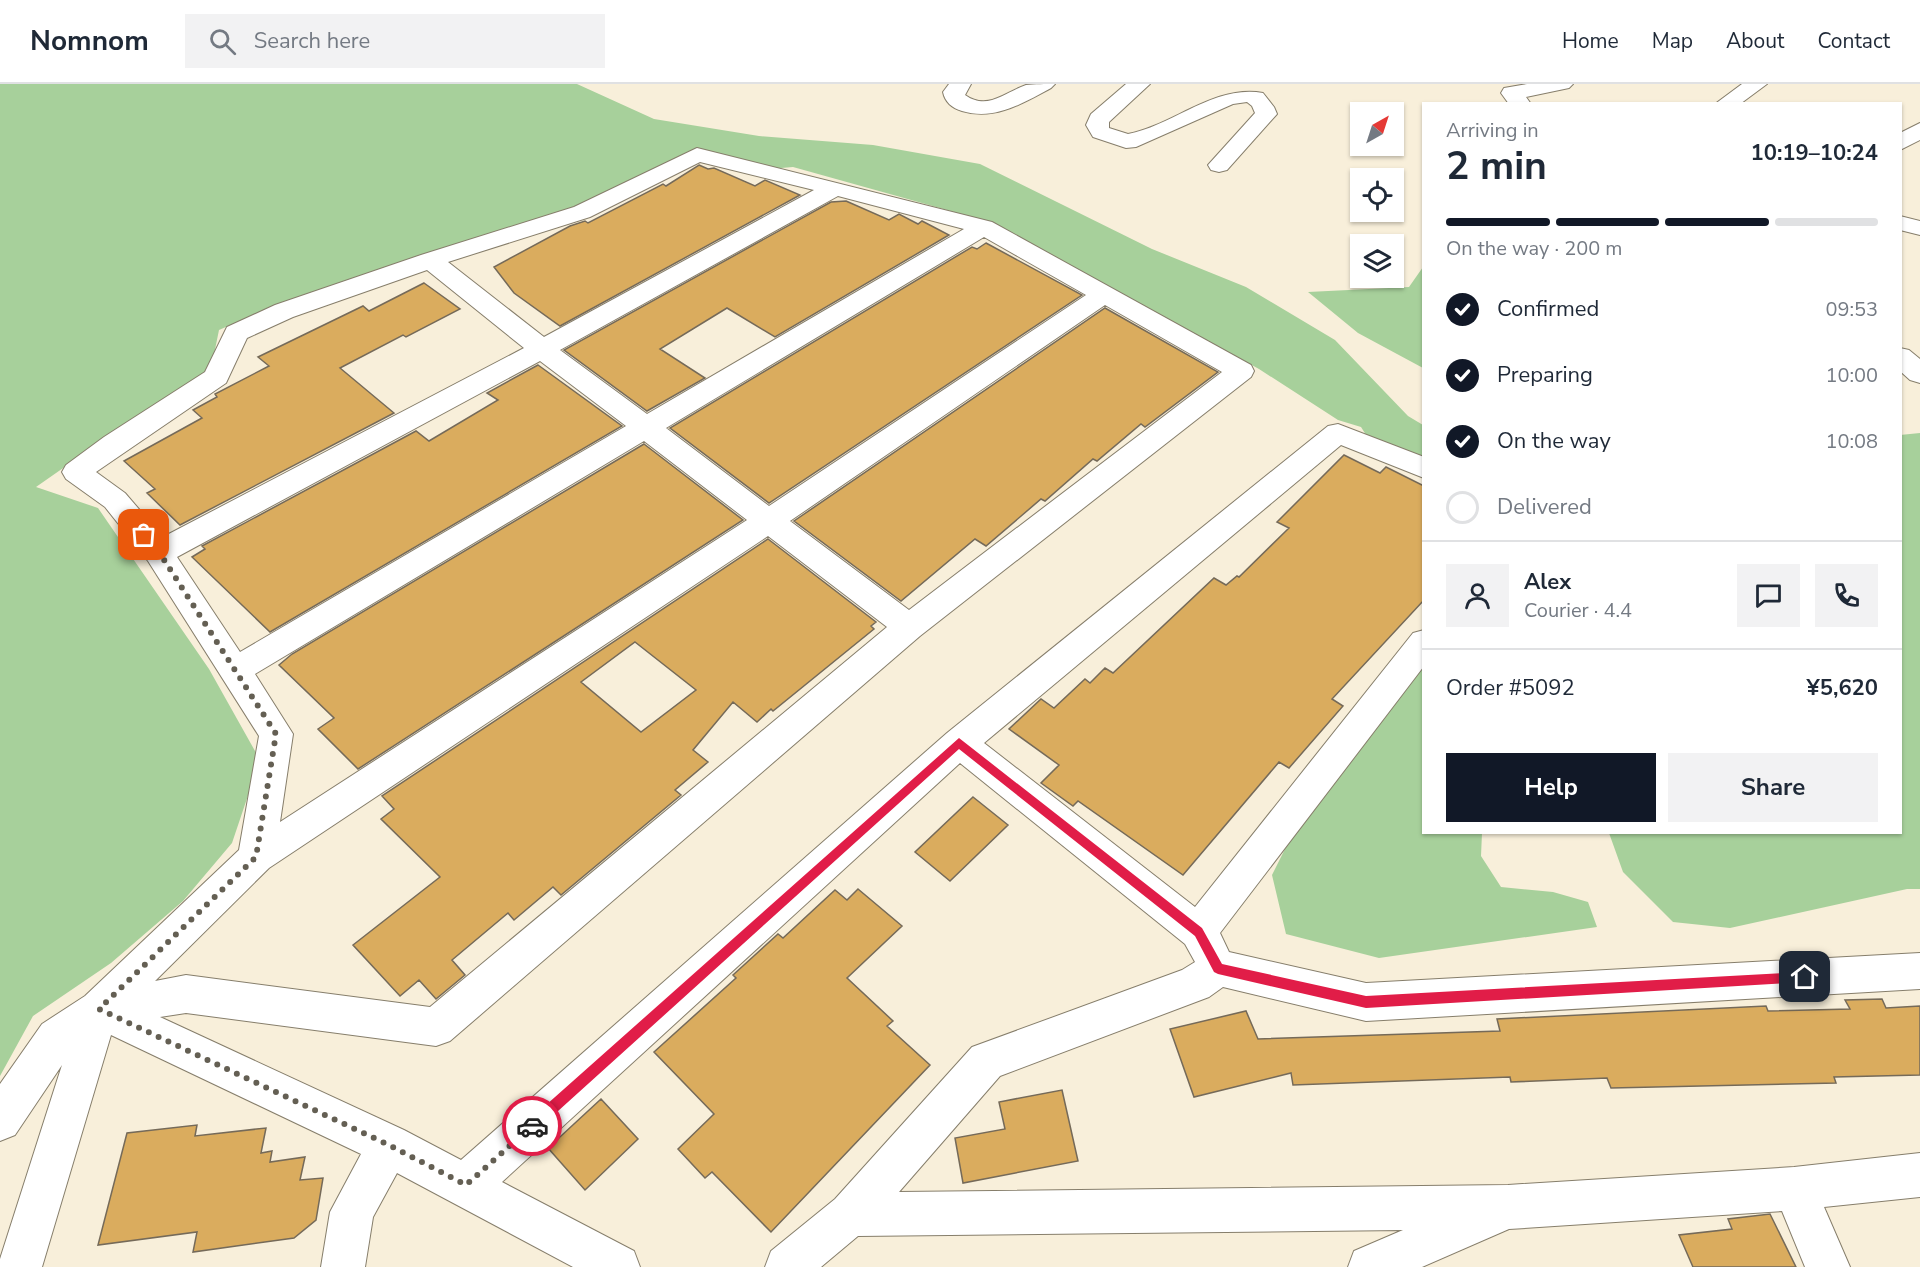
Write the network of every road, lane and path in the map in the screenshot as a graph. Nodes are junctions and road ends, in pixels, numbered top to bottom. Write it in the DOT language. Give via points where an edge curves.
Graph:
graph roads {
  1 [pos="960,84"];
  2 [pos="1044,84"];
  3 [pos="1139,84"];
  4 [pos="1562,84"];
  5 [pos="1756,84"];
  6 [pos="1519,102"];
  7 [pos="1728,102"];
  8 [pos="1920,129"];
  9 [pos="1902,142"];
  10 [pos="1219,165"];
  11 [pos="835,188"];
  12 [pos="1902,224"];
  13 [pos="984,227"];
  14 [pos="1920,228"];
  15 [pos="430,260"];
  16 [pos="1104,294"];
  17 [pos="542,349"];
  18 [pos="1902,358"];
  19 [pos="1920,374"];
  20 [pos="645,428"];
  21 [pos="1422,467"];
  22 [pos="768,521"];
  23 [pos="159,552"];
  24 [pos="909,627"];
  25 [pos="1422,645"];
  26 [pos="234,671"];
  27 [pos="959,743"];
  28 [pos="256,857"];
  29 [pos="1198,932"];
  30 [pos="1218,968"];
  31 [pos="1920,971"];
  32 [pos="99,1009"];
  33 [pos="0,1120"];
  34 [pos="389,1145"];
  35 [pos="1920,1175"];
  36 [pos="466,1185"];
  37 [pos="1794,1189"];
  38 [pos="1508,1207"];
  39 [pos="850,1214"];
  40 [pos="20,1267"];
  41 [pos="343,1267"];
  42 [pos="618,1267"];
  43 [pos="787,1267"];
  44 [pos="1370,1267"];
  45 [pos="1828,1267"];
  1 -- 2 [label="street" via="955,98 962,104 987,109"];
  3 -- 10 [label="street" via="1099,119 1101,132 1126,141 1136,140 1224,99 1239,95 1259,99 1266,114"];
  4 -- 6 [label="street" via="1512,93"];
  5 -- 7 [label="street"];
  8 -- 9 [label="street"];
  11 -- 13 [label="street"];
  11 -- 15 [label="street" via="697,155 582,212"];
  11 -- 17 [label="street"];
  12 -- 14 [label="street"];
  13 -- 16 [label="street"];
  13 -- 20 [label="street"];
  15 -- 17 [label="street"];
  15 -- 23 [label="street" via="284,311 236,333 216,377 76,472 115,500"];
  16 -- 22 [label="street"];
  16 -- 24 [label="street" via="1241,371"];
  17 -- 20 [label="street"];
  17 -- 23 [label="street"];
  18 -- 19 [label="street"];
  20 -- 22 [label="street"];
  20 -- 26 [label="street"];
  21 -- 27 [label="street" via="1338,433"];
  22 -- 24 [label="street"];
  22 -- 28 [label="street"];
  23 -- 26 [label="street"];
  24 -- 32 [label="street" via="436,1027 186,994"];
  25 -- 29 [label="street"];
  26 -- 28 [label="street" via="276,734"];
  27 -- 29 [label="street"];
  27 -- 36 [label="street"];
  28 -- 32 [label="street"];
  29 -- 30 [label="street"];
  30 -- 31 [label="street" via="1366,1002"];
  30 -- 39 [label="street" via="1195,984 987,1061"];
  32 -- 33 [label="street" via="56,1038"];
  32 -- 34 [label="street"];
  32 -- 40 [label="street"];
  34 -- 36 [label="street"];
  34 -- 41 [label="street" via="352,1212"];
  35 -- 37 [label="street"];
  36 -- 42 [label="street"];
  37 -- 38 [label="street"];
  37 -- 45 [label="street"];
  38 -- 39 [label="street"];
  38 -- 44 [label="street"];
  39 -- 43 [label="street"];
}
